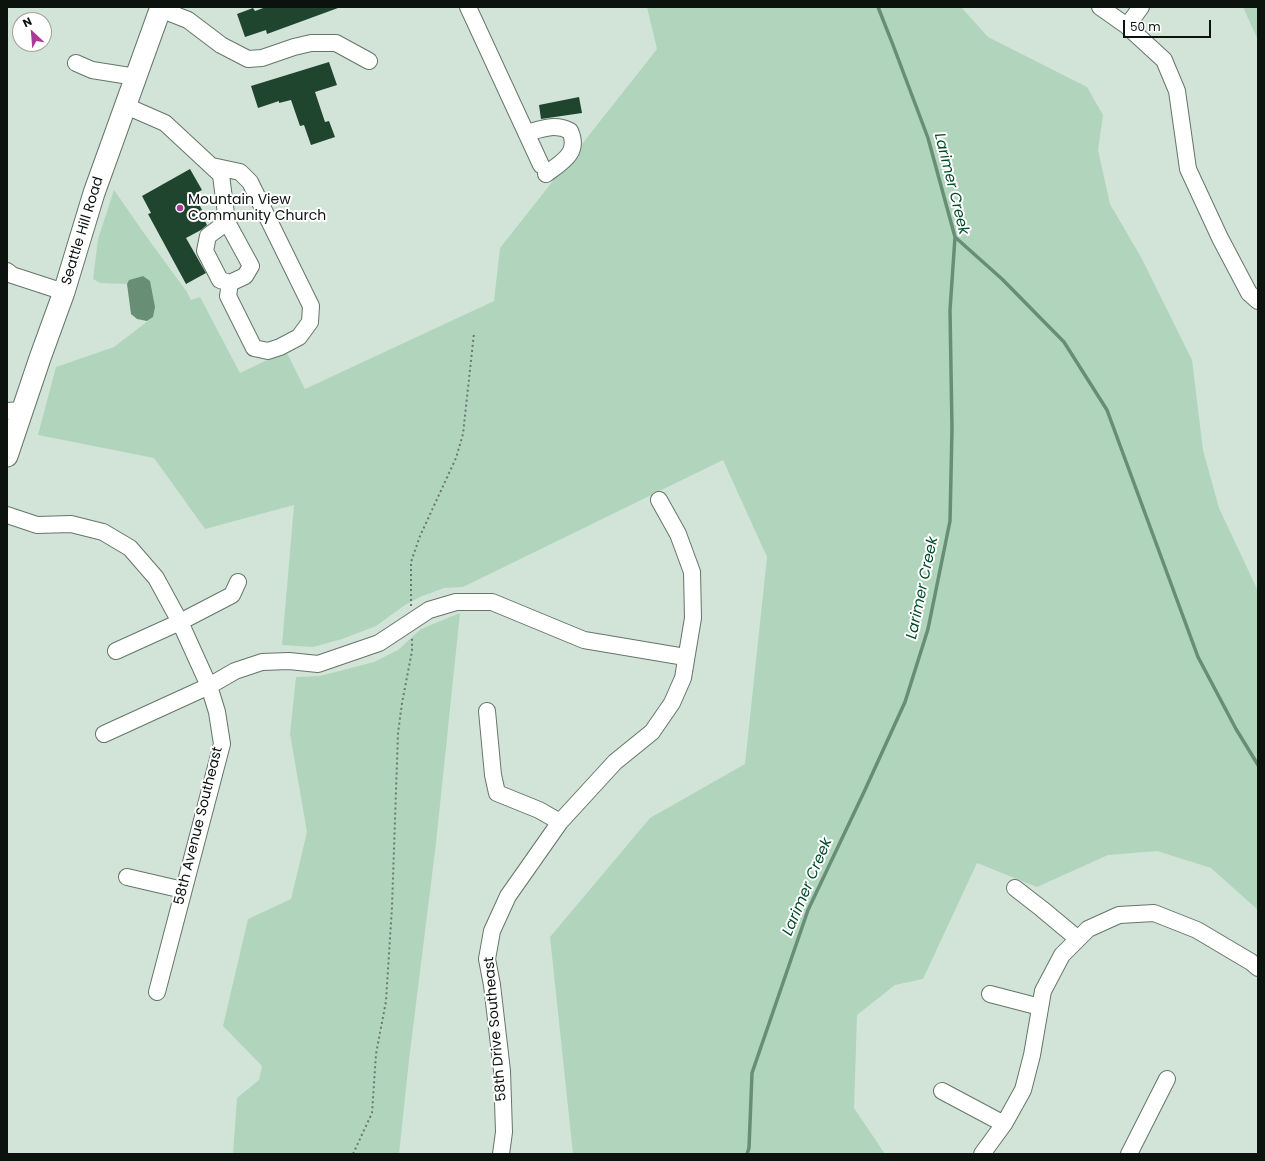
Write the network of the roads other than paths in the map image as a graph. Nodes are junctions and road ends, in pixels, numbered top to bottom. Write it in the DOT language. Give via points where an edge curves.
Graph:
graph roads {
  1 [pos="468,7"];
  2 [pos="1100,7"];
  3 [pos="1141,7"];
  4 [pos="160,8"];
  5 [pos="1127,26"];
  6 [pos="369,61"];
  7 [pos="76,63"];
  8 [pos="136,77"];
  9 [pos="126,106"];
  10 [pos="527,133"];
  11 [pos="212,166"];
  12 [pos="227,222"];
  13 [pos="7,271"];
  14 [pos="230,283"];
  15 [pos="64,292"];
  16 [pos="1258,301"];
  17 [pos="15,411"];
  18 [pos="7,456"];
  19 [pos="659,500"];
  20 [pos="7,515"];
  21 [pos="238,582"];
  22 [pos="180,622"];
  23 [pos="116,652"];
  24 [pos="685,657"];
  25 [pos="208,686"];
  26 [pos="487,711"];
  27 [pos="104,734"];
  28 [pos="560,822"];
  29 [pos="127,877"];
  30 [pos="1015,888"];
  31 [pos="183,890"];
  32 [pos="1078,939"];
  33 [pos="1258,968"];
  34 [pos="157,992"];
  35 [pos="990,994"];
  36 [pos="1040,1007"];
  37 [pos="1167,1078"];
  38 [pos="942,1091"];
  39 [pos="1004,1124"];
  40 [pos="500,1154"];
  41 [pos="982,1154"];
  42 [pos="1129,1154"];
  1 -- 10 [label="street"];
  2 -- 5 [label="street"];
  3 -- 5 [label="street"];
  4 -- 6 [label="street" via="188,20 221,45 248,59 262,58 311,43 336,43"];
  4 -- 8 [label="main road, Seattle Hill Road"];
  5 -- 16 [label="street" via="1164,60 1177,91 1188,169 1249,293"];
  7 -- 8 [label="street" via="92,70"];
  8 -- 9 [label="main road, Seattle Hill Road"];
  9 -- 11 [label="street" via="165,123"];
  9 -- 15 [label="main road, Seattle Hill Road" via="94,192"];
  10 -- 10 [label="street" via="544,169 570,154 573,147 570,131 565,128 550,127"];
  11 -- 12 [label="street" via="221,175"];
  11 -- 14 [label="street" via="240,172 250,182 311,306 310,322 299,337 268,352 254,348 228,296"];
  12 -- 14 [label="street" via="251,266 245,276"];
  12 -- 14 [label="street" via="208,236 205,251 220,280"];
  13 -- 15 [label="street" via="12,275"];
  15 -- 17 [label="main road, Seattle Hill Road" via="40,358"];
  17 -- 18 [label="main road, Seattle Hill Road"];
  19 -- 24 [label="street, 58th Drive Southeast" via="678,534 692,572 693,618"];
  20 -- 22 [label="street, 58th Avenue Southeast" via="37,525 71,524 103,532 130,548 156,578"];
  21 -- 22 [label="street" via="232,595"];
  22 -- 23 [label="street"];
  22 -- 25 [label="street, 58th Avenue Southeast"];
  24 -- 25 [label="street" via="584,640 492,602 456,602 429,610 379,643 318,664 262,662 235,671"];
  24 -- 28 [label="street, 58th Drive Southeast" via="682,678 672,703 652,732 616,762"];
  25 -- 27 [label="street"];
  25 -- 31 [label="street, 58th Avenue Southeast" via="217,712 222,744"];
  26 -- 28 [label="street" via="497,793 539,810"];
  28 -- 40 [label="street, 58th Drive Southeast" via="508,896 492,931 487,959 502,1070 504,1132"];
  29 -- 31 [label="street"];
  30 -- 32 [label="street"];
  31 -- 34 [label="street, 58th Avenue Southeast"];
  32 -- 33 [label="street" via="1088,929 1119,915 1154,913 1197,930"];
  32 -- 36 [label="street" via="1062,955 1043,991"];
  35 -- 36 [label="street"];
  36 -- 39 [label="street" via="1023,1090"];
  37 -- 42 [label="street"];
  38 -- 39 [label="street"];
  39 -- 41 [label="street"];
}
